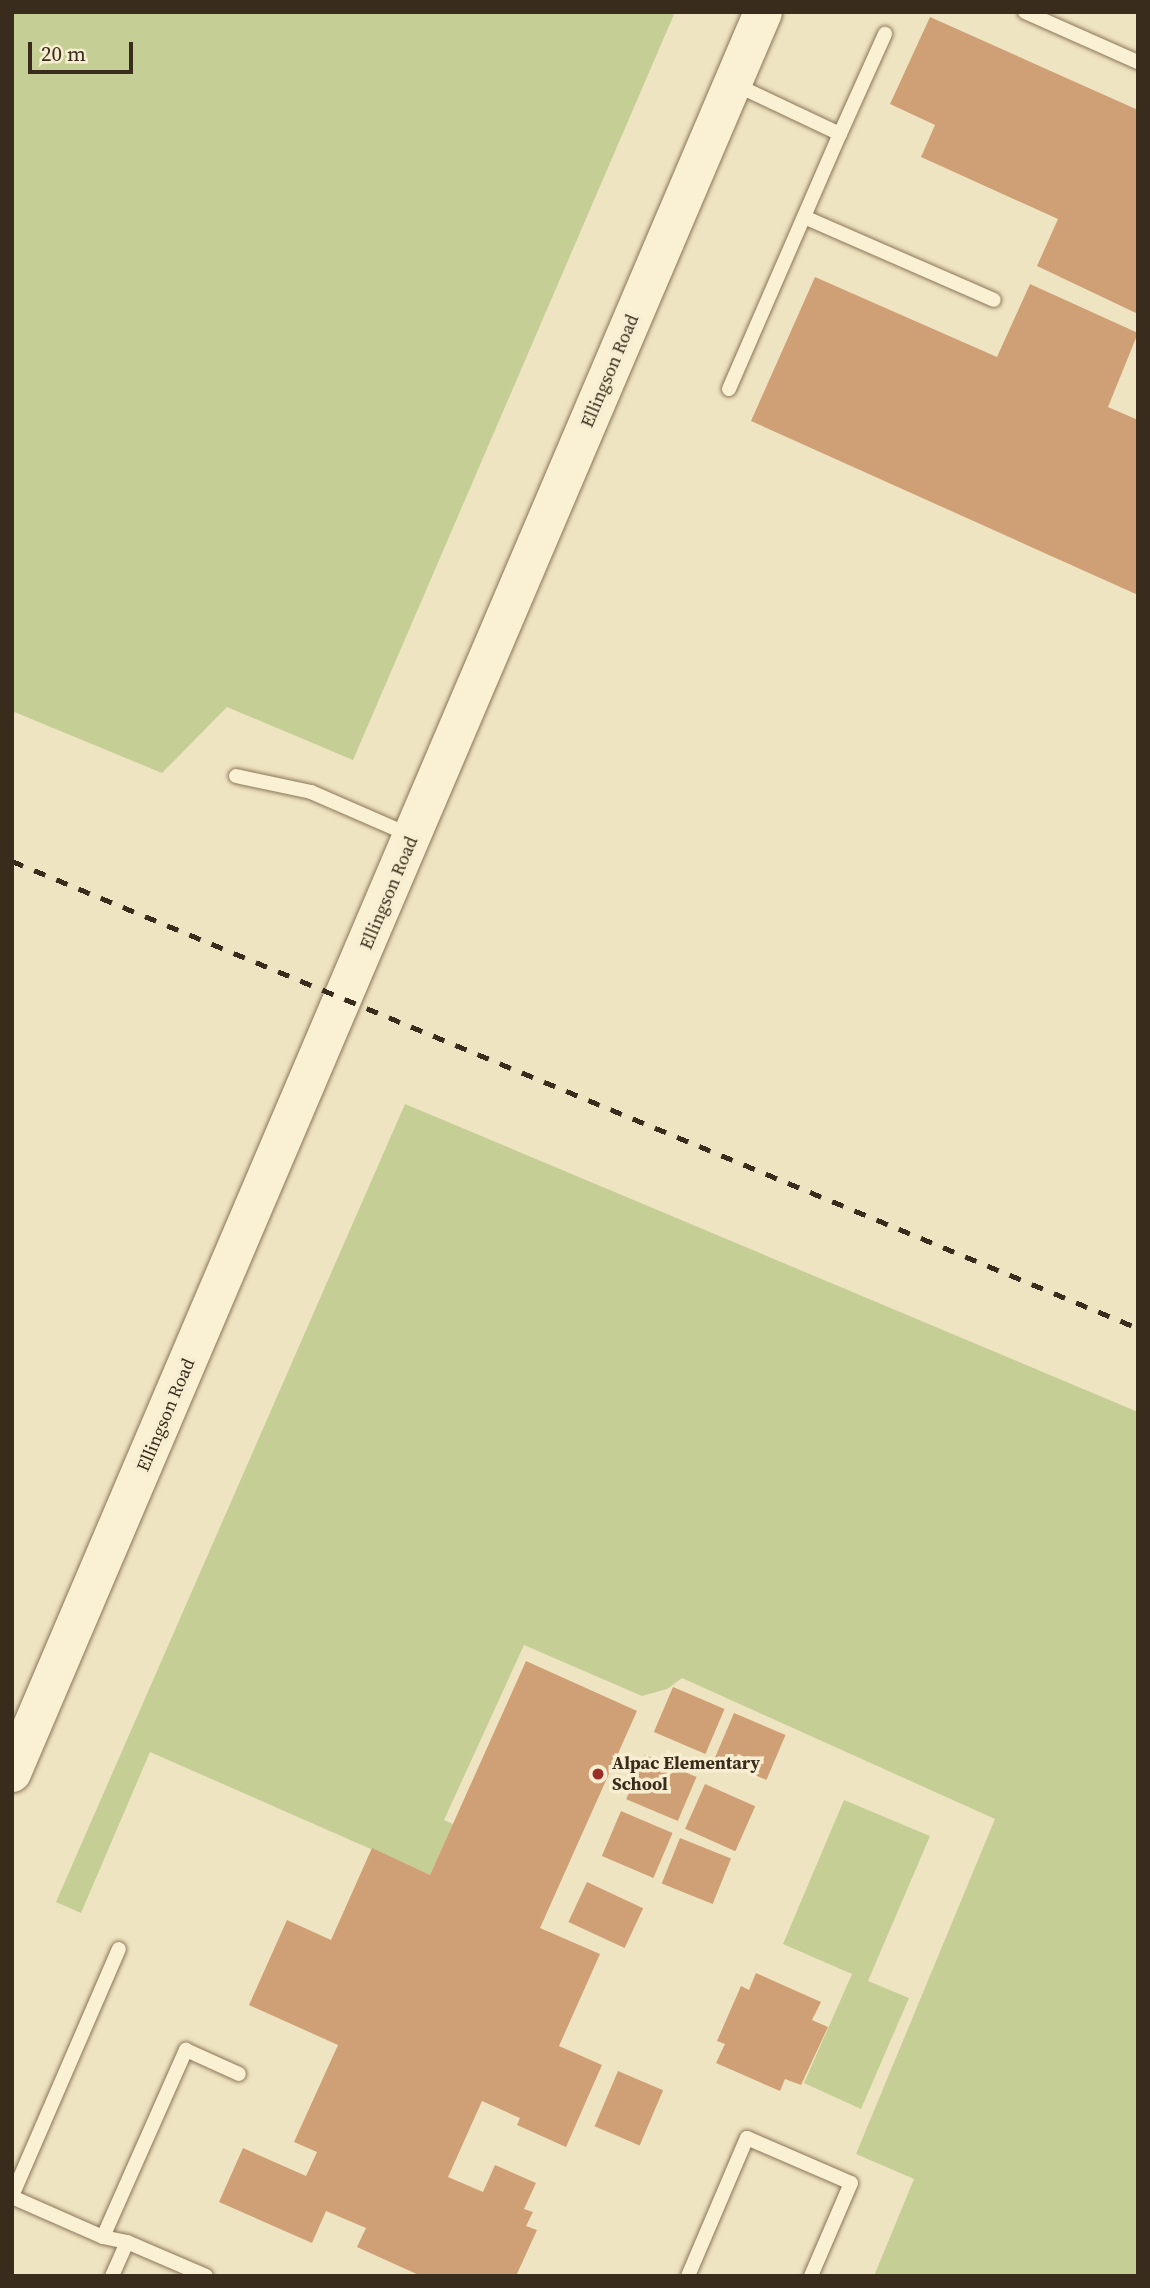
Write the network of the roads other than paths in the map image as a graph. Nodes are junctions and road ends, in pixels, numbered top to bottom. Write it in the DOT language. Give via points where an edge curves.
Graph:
graph roads {
  1 [pos="763,12"];
  2 [pos="1025,12"];
  3 [pos="885,34"];
  4 [pos="1138,62"];
  5 [pos="733,83"];
  6 [pos="840,134"];
  7 [pos="804,217"];
  8 [pos="994,300"];
  9 [pos="729,389"];
  10 [pos="236,776"];
  11 [pos="413,836"];
  12 [pos="12,1773"];
  13 [pos="119,1949"];
  14 [pos="239,2074"];
  15 [pos="12,2197"];
  16 [pos="103,2237"];
  17 [pos="127,2242"];
  18 [pos="113,2276"];
  19 [pos="206,2276"];
  20 [pos="688,2276"];
  21 [pos="811,2276"];
  1 -- 5 [label="main road, Ellingson Road"];
  2 -- 4 [label="lane"];
  3 -- 6 [label="lane"];
  5 -- 6 [label="lane"];
  5 -- 11 [label="main road, Ellingson Road"];
  6 -- 7 [label="lane"];
  7 -- 8 [label="lane"];
  7 -- 9 [label="lane"];
  10 -- 11 [label="lane" via="311,792"];
  11 -- 12 [label="main road, Ellingson Road"];
  13 -- 15 [label="lane"];
  14 -- 16 [label="lane" via="186,2050"];
  15 -- 16 [label="lane"];
  16 -- 17 [label="lane"];
  17 -- 18 [label="lane"];
  17 -- 19 [label="lane"];
  20 -- 21 [label="lane" via="747,2138 851,2183"];
}
